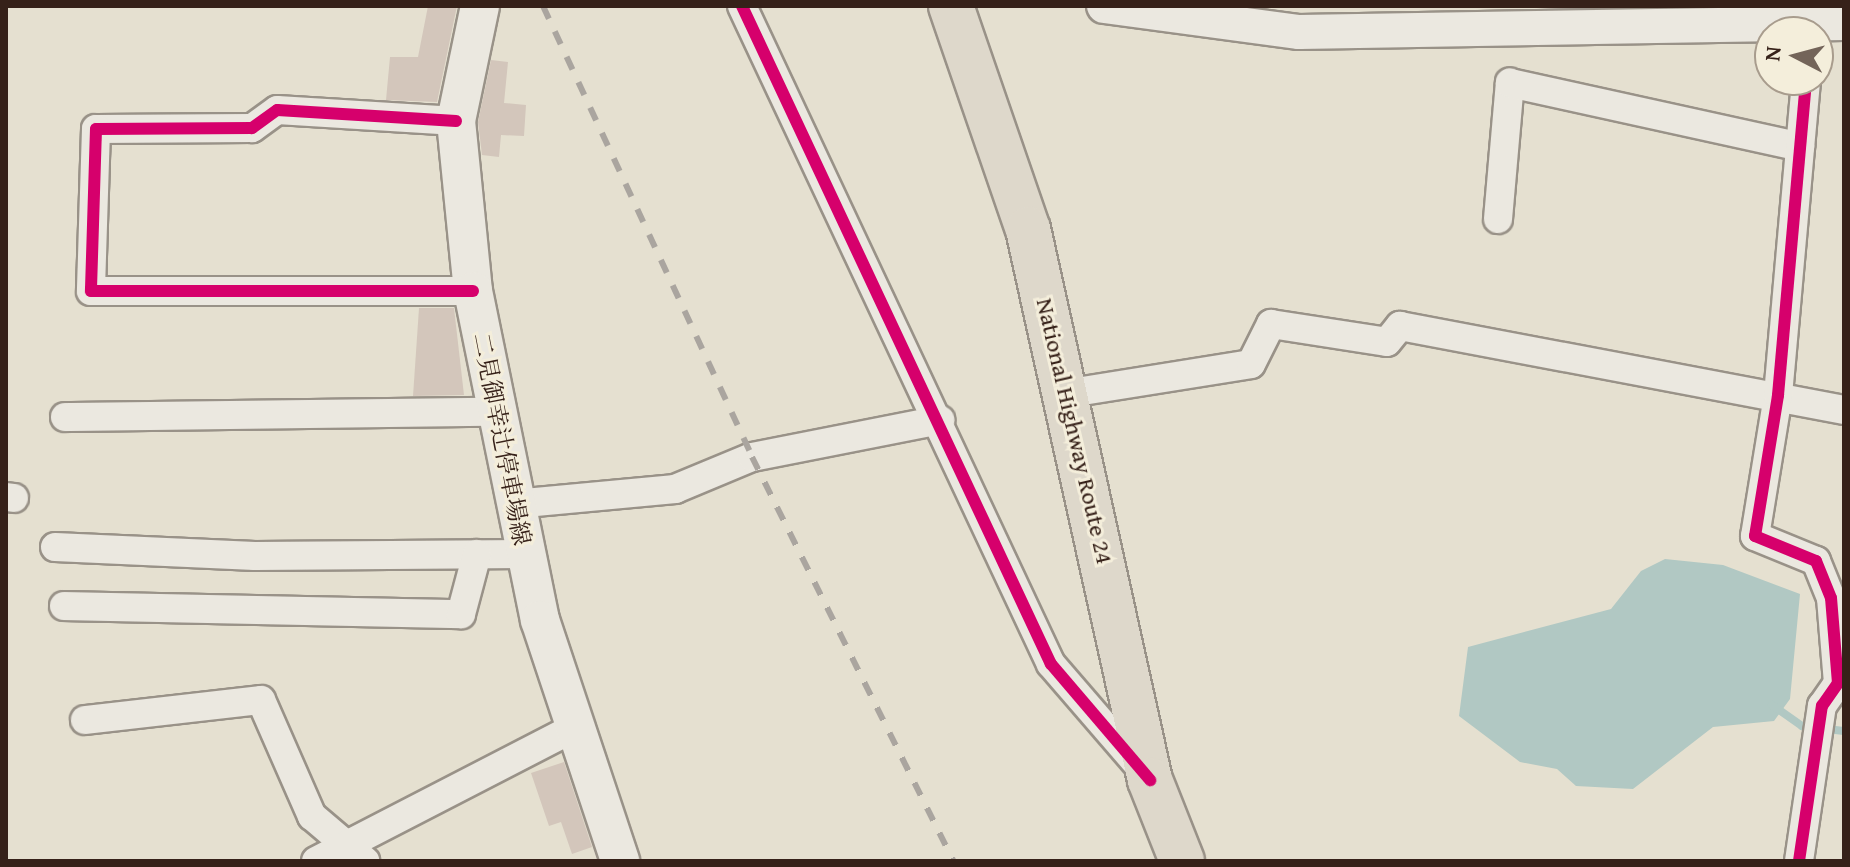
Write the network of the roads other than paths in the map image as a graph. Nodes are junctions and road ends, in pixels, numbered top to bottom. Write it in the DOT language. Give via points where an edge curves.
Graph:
graph roads {
  1 [pos="480,6"];
  2 [pos="742,6"];
  3 [pos="951,6"];
  4 [pos="1104,6"];
  5 [pos="1492,18"];
  6 [pos="1754,27"];
  7 [pos="1805,96"];
  8 [pos="456,121"];
  9 [pos="1800,147"];
  10 [pos="1498,219"];
  11 [pos="473,291"];
  12 [pos="1070,393"];
  13 [pos="1778,395"];
  14 [pos="1844,410"];
  15 [pos="494,412"];
  16 [pos="65,417"];
  17 [pos="940,420"];
  18 [pos="514,504"];
  19 [pos="55,547"];
  20 [pos="477,554"];
  21 [pos="525,554"];
  22 [pos="64,606"];
  23 [pos="85,720"];
  24 [pos="574,728"];
  25 [pos="1150,780"];
  26 [pos="355,852"];
  27 [pos="316,861"];
  28 [pos="620,861"];
  29 [pos="1182,861"];
  30 [pos="1799,861"];
  1 -- 8 [label="main road, 二見御幸辻停車場線"];
  2 -- 17 [label="street"];
  3 -- 12 [label="highway, National Highway Route 24" via="1028,229"];
  4 -- 5 [label="street" via="1299,32"];
  5 -- 6 [label="street"];
  7 -- 9 [label="street"];
  8 -- 11 [label="main road, 二見御幸辻停車場線"];
  8 -- 11 [label="street" via="277,110 252,128 96,129 91,291"];
  9 -- 10 [label="street" via="1510,83"];
  9 -- 13 [label="street"];
  11 -- 15 [label="main road, 二見御幸辻停車場線"];
  12 -- 13 [label="street" via="1251,364 1271,324 1387,342 1400,326"];
  12 -- 25 [label="highway, National Highway Route 24"];
  13 -- 14 [label="street"];
  13 -- 30 [label="street" via="1755,536 1816,561 1826,586 1838,683 1822,706"];
  15 -- 16 [label="street"];
  15 -- 18 [label="main road, 二見御幸辻停車場線"];
  17 -- 18 [label="street" via="752,457 675,489"];
  17 -- 25 [label="street" via="1051,664"];
  18 -- 21 [label="main road, 二見御幸辻停車場線"];
  19 -- 20 [label="street"];
  20 -- 21 [label="street"];
  20 -- 22 [label="street" via="461,614"];
  21 -- 24 [label="main road, 二見御幸辻停車場線"];
  23 -- 26 [label="street" via="261,700 312,816"];
  24 -- 26 [label="street"];
  24 -- 28 [label="main road, 二見御幸辻停車場線"];
  25 -- 29 [label="highway, National Highway Route 24"];
  26 -- 27 [label="street"];
}
